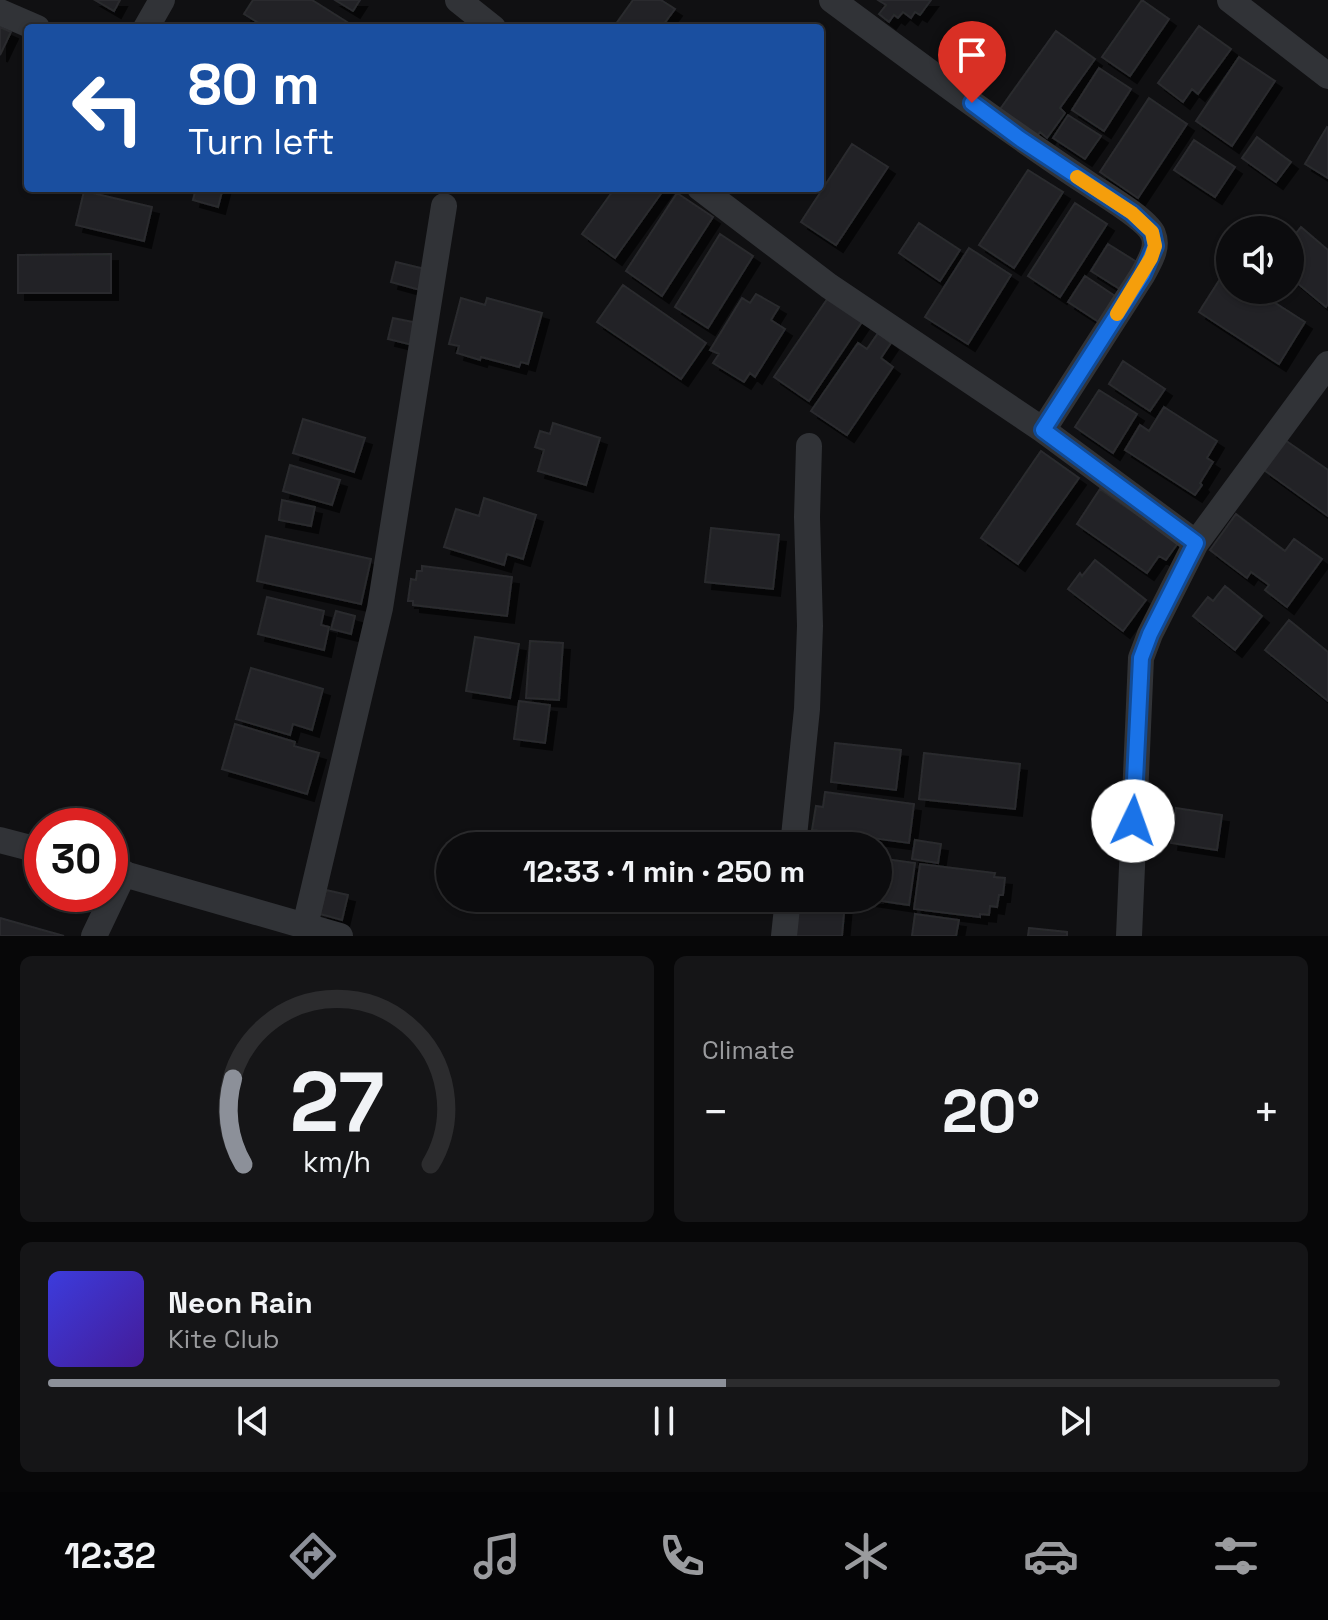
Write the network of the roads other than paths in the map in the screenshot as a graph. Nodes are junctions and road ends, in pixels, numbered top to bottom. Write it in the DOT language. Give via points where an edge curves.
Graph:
graph roads {
  1 [pos="162,0"];
  2 [pos="458,0"];
  3 [pos="832,0"];
  4 [pos="1237,2"];
  5 [pos="0,12"];
  6 [pos="28,24"];
  7 [pos="148,24"];
  8 [pos="488,24"];
  9 [pos="1328,76"];
  10 [pos="705,192"];
  11 [pos="444,206"];
  12 [pos="1328,364"];
  13 [pos="1043,430"];
  14 [pos="809,446"];
  15 [pos="1196,543"];
  16 [pos="794,832"];
  17 [pos="0,840"];
  18 [pos="24,846"];
  19 [pos="128,875"];
  20 [pos="103,912"];
  21 [pos="787,912"];
  22 [pos="305,926"];
  23 [pos="94,936"];
  24 [pos="340,936"];
  25 [pos="784,936"];
  26 [pos="1129,936"];
  1 -- 7 [label="street"];
  2 -- 8 [label="street"];
  3 -- 13 [label="street" via="1152,232 1155,246 1143,274"];
  4 -- 9 [label="street"];
  5 -- 6 [label="street"];
  10 -- 13 [label="street" via="829,286"];
  11 -- 22 [label="street" via="380,608"];
  12 -- 15 [label="street"];
  13 -- 15 [label="street"];
  14 -- 16 [label="street" via="808,695"];
  15 -- 26 [label="street" via="1141,658"];
  17 -- 18 [label="street"];
  19 -- 22 [label="street"];
  20 -- 23 [label="street"];
  21 -- 25 [label="street"];
  22 -- 24 [label="street"];
}
